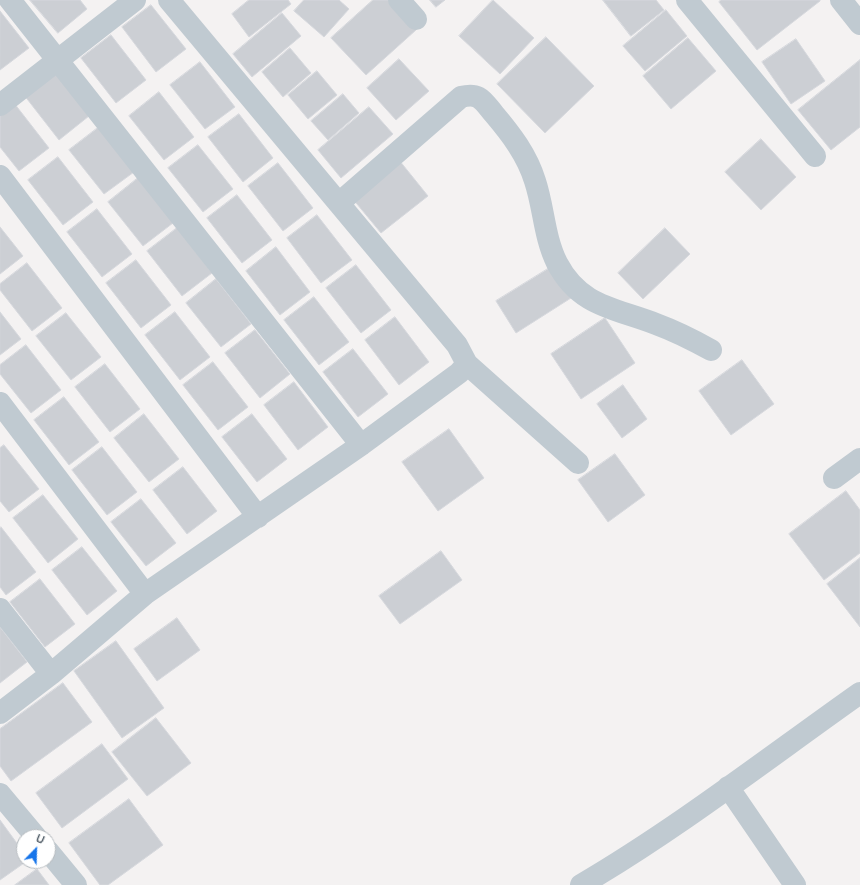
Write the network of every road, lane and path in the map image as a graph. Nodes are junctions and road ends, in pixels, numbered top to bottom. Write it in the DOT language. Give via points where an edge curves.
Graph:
graph roads {
  1 [pos="10,0"];
  2 [pos="135,0"];
  3 [pos="168,0"];
  4 [pos="399,0"];
  5 [pos="687,0"];
  6 [pos="841,0"];
  7 [pos="416,19"];
  8 [pos="860,24"];
  9 [pos="57,60"];
  10 [pos="0,105"];
  11 [pos="814,156"];
  12 [pos="0,176"];
  13 [pos="339,203"];
  14 [pos="711,350"];
  15 [pos="467,364"];
  16 [pos="0,403"];
  17 [pos="361,445"];
  18 [pos="860,459"];
  19 [pos="578,462"];
  20 [pos="834,478"];
  21 [pos="258,517"];
  22 [pos="145,594"];
  23 [pos="0,609"];
  24 [pos="51,674"];
  25 [pos="860,693"];
  26 [pos="0,713"];
  27 [pos="728,787"];
  28 [pos="0,794"];
  29 [pos="29,829"];
  30 [pos="56,861"];
  31 [pos="76,885"];
  32 [pos="581,885"];
  33 [pos="795,885"];
  1 -- 9 [label="street"];
  2 -- 9 [label="street"];
  3 -- 13 [label="street"];
  4 -- 7 [label="street"];
  5 -- 11 [label="street"];
  6 -- 8 [label="street"];
  9 -- 10 [label="street"];
  9 -- 17 [label="street"];
  12 -- 21 [label="street"];
  13 -- 14 [label="street" via="461,97 471,94 481,99 516,140 535,180 549,240 557,262 569,282 594,302 655,323"];
  13 -- 15 [label="street" via="457,345"];
  15 -- 17 [label="street" via="459,373"];
  15 -- 19 [label="street"];
  16 -- 22 [label="street"];
  17 -- 21 [label="street"];
  18 -- 20 [label="street"];
  21 -- 22 [label="street"];
  22 -- 24 [label="street"];
  23 -- 24 [label="street"];
  24 -- 26 [label="street"];
  25 -- 27 [label="street"];
  27 -- 32 [label="street"];
  27 -- 33 [label="street"];
  28 -- 29 [label="street"];
  30 -- 31 [label="street"];
}
